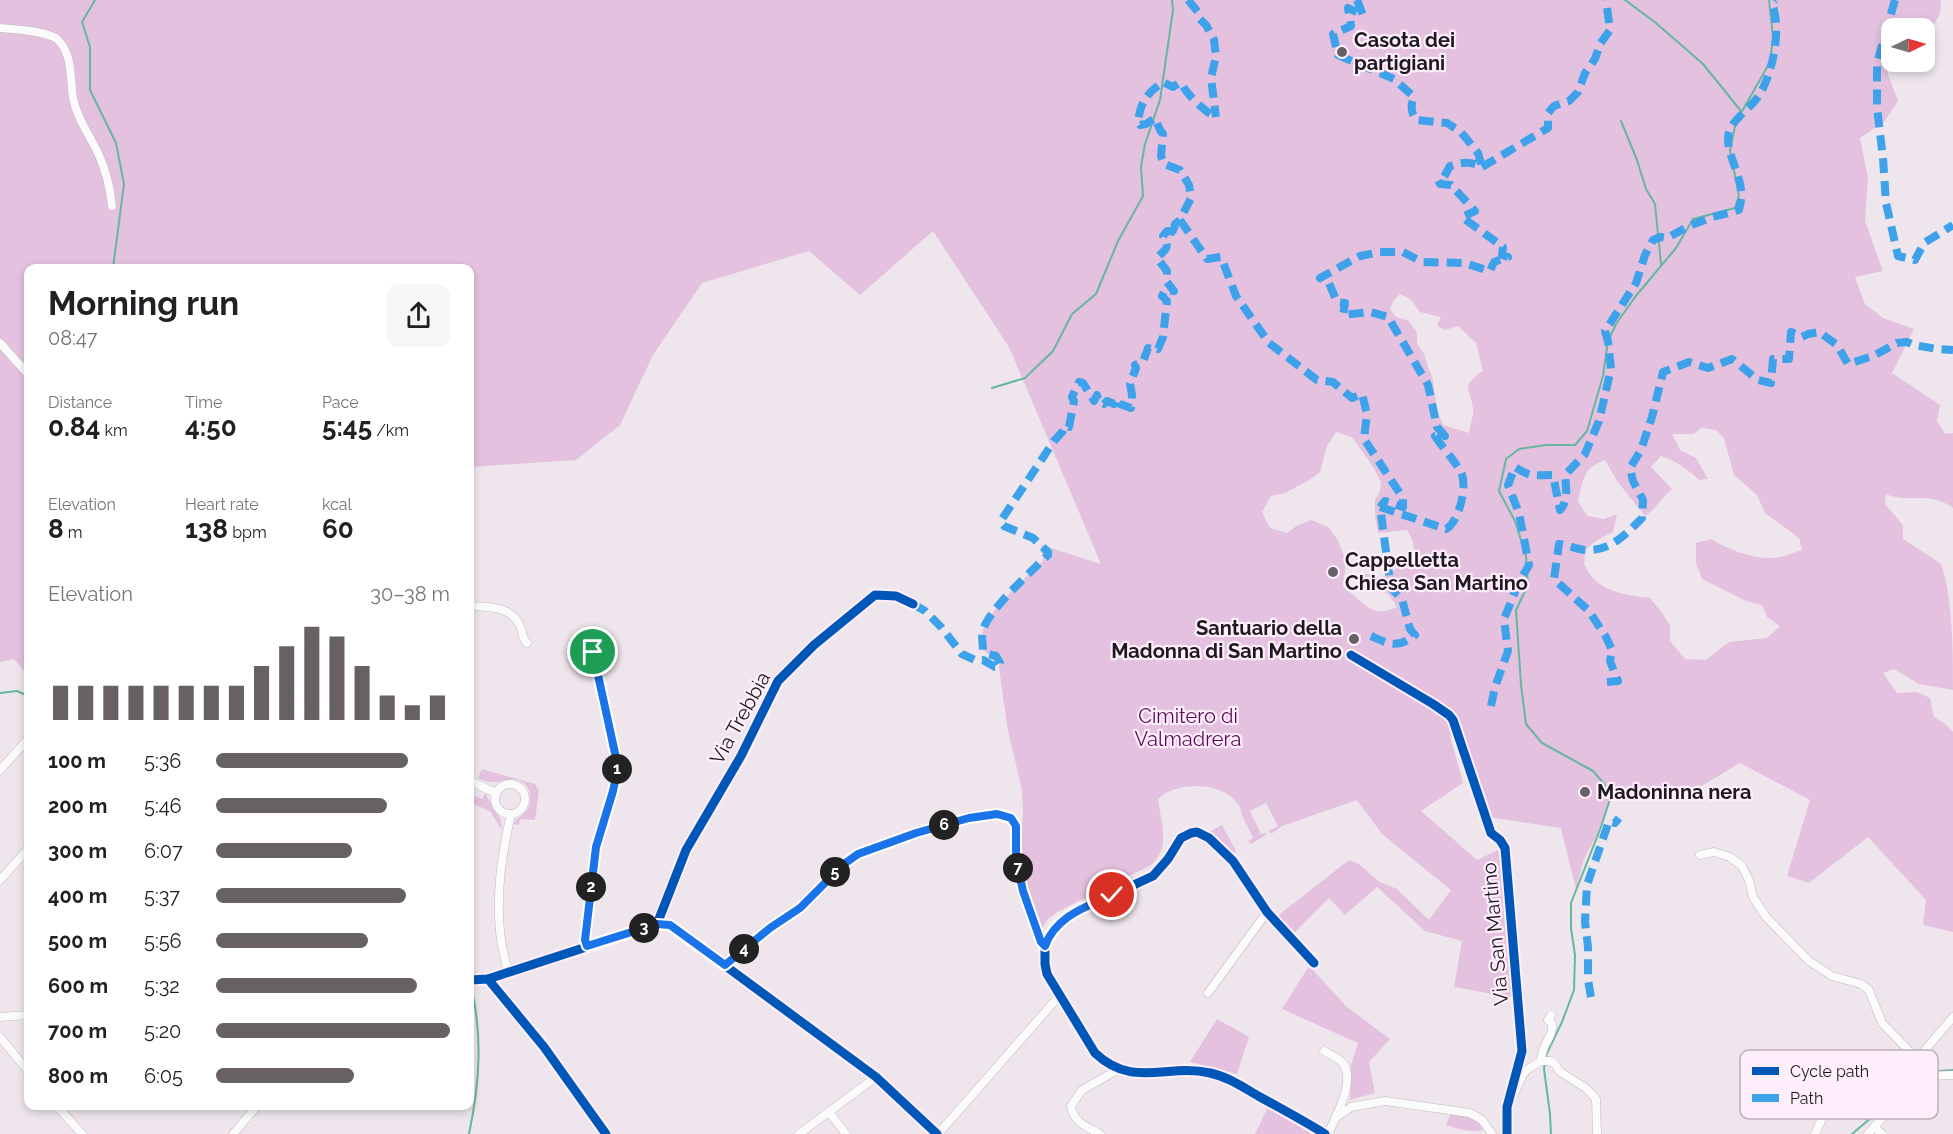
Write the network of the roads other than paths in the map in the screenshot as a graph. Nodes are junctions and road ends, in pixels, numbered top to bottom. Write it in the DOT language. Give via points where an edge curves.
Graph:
graph roads {
  1 [pos="0,28"];
  2 [pos="112,206"];
  3 [pos="0,343"];
  4 [pos="24,370"];
  5 [pos="913,604"];
  6 [pos="474,606"];
  7 [pos="527,644"];
  8 [pos="593,652"];
  9 [pos="1351,655"];
  10 [pos="24,743"];
  11 [pos="0,770"];
  12 [pos="474,783"];
  13 [pos="496,793"];
  14 [pos="511,814"];
  15 [pos="24,853"];
  16 [pos="1700,855"];
  17 [pos="0,880"];
  18 [pos="1267,912"];
  19 [pos="657,924"];
  20 [pos="587,946"];
  21 [pos="1045,946"];
  22 [pos="1314,963"];
  23 [pos="725,965"];
  24 [pos="508,973"];
  25 [pos="488,979"];
  26 [pos="474,980"];
  27 [pos="1209,993"];
  28 [pos="1060,994"];
  29 [pos="24,1015"];
  30 [pos="1551,1015"];
  31 [pos="0,1017"];
  32 [pos="1953,1017"];
  33 [pos="0,1038"];
  34 [pos="1908,1050"];
  35 [pos="1925,1050"];
  36 [pos="1324,1051"];
  37 [pos="1545,1061"];
  38 [pos="24,1066"];
  39 [pos="1119,1069"];
  40 [pos="876,1077"];
  41 [pos="1343,1095"];
  42 [pos="1510,1098"];
  43 [pos="1351,1107"];
  44 [pos="61,1110"];
  45 [pos="254,1110"];
  46 [pos="829,1112"];
  47 [pos="1335,1118"];
  48 [pos="1822,1119"];
  49 [pos="1882,1119"];
  50 [pos="1871,1131"];
  51 [pos="82,1134"];
  52 [pos="233,1134"];
  53 [pos="606,1134"];
  54 [pos="799,1134"];
  55 [pos="846,1134"];
  56 [pos="938,1134"];
  57 [pos="1100,1134"];
  58 [pos="1326,1134"];
  59 [pos="1492,1134"];
  60 [pos="1507,1134"];
  61 [pos="1597,1134"];
  62 [pos="1815,1134"];
  63 [pos="1882,1134"];
  1 -- 2 [label="street" via="50,34 64,49 78,115 109,182"];
  3 -- 4 [label="street"];
  5 -- 19 [label="street, Via Trebbia" via="896,596 875,595 814,645 778,681 741,756 686,850"];
  6 -- 7 [label="street" via="506,610 516,618"];
  8 -- 20 [label="street" via="618,767 596,847"];
  9 -- 42 [label="street, Via San Martino" via="1449,715 1491,833 1505,848 1522,1051"];
  10 -- 11 [label="street"];
  12 -- 13 [label="street"];
  13 -- 14 [label="street" via="500,810"];
  13 -- 14 [label="street" via="508,784 523,791 524,803"];
  14 -- 24 [label="street" via="498,891"];
  15 -- 17 [label="street"];
  16 -- 34 [label="street" via="1714,852 1742,866 1753,897 1766,917 1809,961 1832,976 1869,990 1882,1023"];
  18 -- 21 [label="street" via="1233,861 1203,835 1191,832 1181,837 1153,876 1071,914 1060,922"];
  18 -- 22 [label="street"];
  18 -- 27 [label="street"];
  19 -- 20 [label="street"];
  19 -- 23 [label="street" via="670,925"];
  20 -- 24 [label="street"];
  21 -- 23 [label="street" via="1023,891 1016,859 1016,826 1011,818 997,814 916,833 858,854 800,908"];
  21 -- 28 [label="street" via="1047,974"];
  23 -- 40 [label="street"];
  24 -- 25 [label="street"];
  25 -- 26 [label="street"];
  25 -- 53 [label="street" via="544,1047"];
  28 -- 39 [label="street" via="1095,1053"];
  28 -- 56 [label="street"];
  29 -- 31 [label="street"];
  30 -- 37 [label="street" via="1548,1020 1553,1029 1542,1049"];
  32 -- 35 [label="street"];
  33 -- 38 [label="street"];
  36 -- 41 [label="street" via="1340,1060 1347,1070"];
  37 -- 42 [label="street" via="1523,1074"];
  37 -- 61 [label="street" via="1555,1064 1596,1099"];
  39 -- 57 [label="street" via="1082,1090 1071,1106 1075,1118"];
  39 -- 58 [label="street" via="1219,1075"];
  40 -- 46 [label="street"];
  40 -- 56 [label="street"];
  41 -- 43 [label="street"];
  41 -- 47 [label="street"];
  42 -- 60 [label="street, Via San Martino"];
  43 -- 47 [label="street"];
  43 -- 59 [label="street" via="1385,1101 1470,1113 1482,1120"];
  44 -- 51 [label="street"];
  45 -- 52 [label="street"];
  46 -- 54 [label="street"];
  46 -- 55 [label="street"];
  47 -- 58 [label="street"];
  48 -- 62 [label="street"];
  49 -- 50 [label="street"];
  50 -- 63 [label="street"];
}
